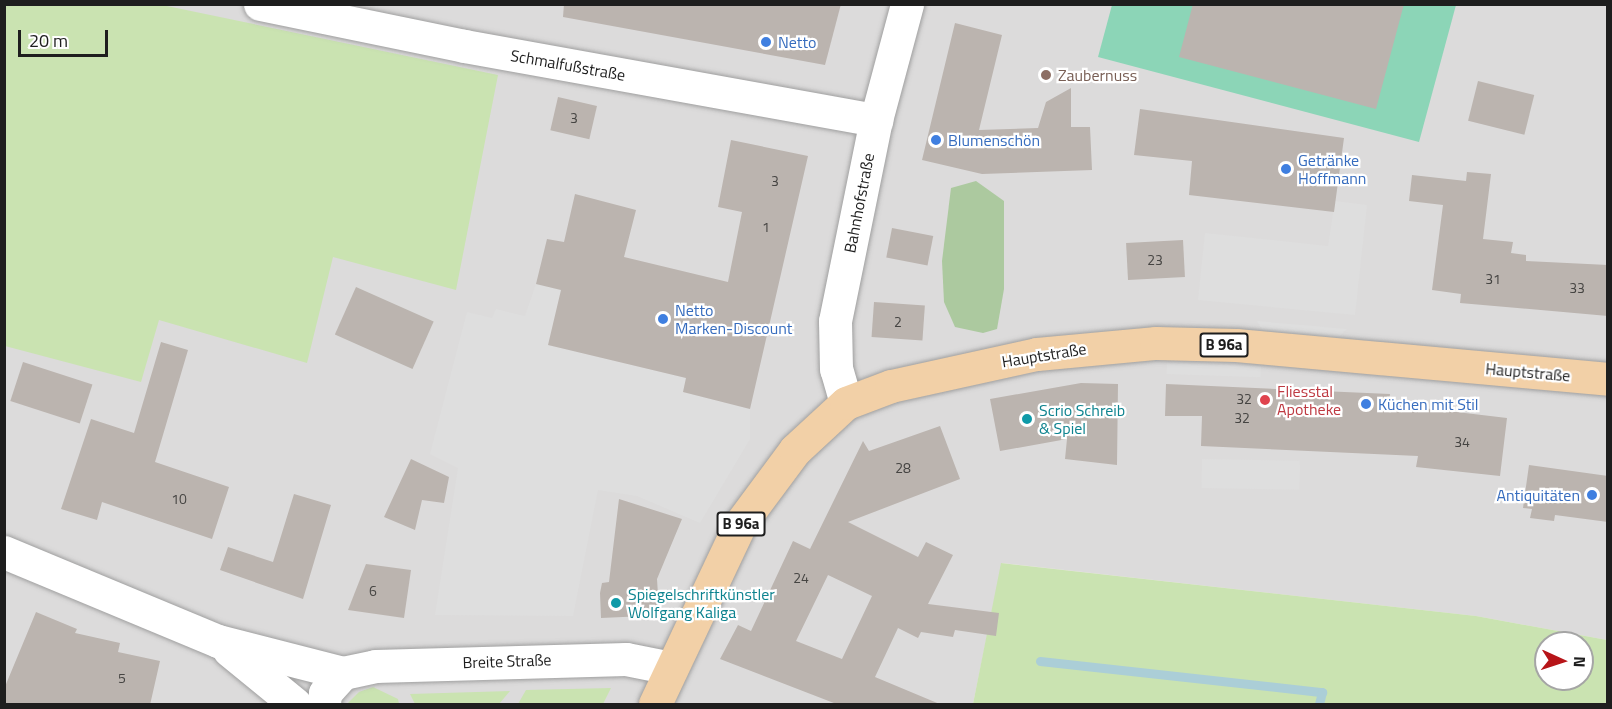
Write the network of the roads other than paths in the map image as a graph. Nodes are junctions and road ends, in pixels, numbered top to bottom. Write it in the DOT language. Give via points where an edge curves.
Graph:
graph roads {
  1 [pos="260,4"];
  2 [pos="907,4"];
  3 [pos="876,120"];
  4 [pos="1608,379"];
  5 [pos="846,403"];
  6 [pos="4,552"];
  7 [pos="218,641"];
  8 [pos="671,668"];
  9 [pos="343,673"];
  10 [pos="295,705"];
  11 [pos="324,705"];
  12 [pos="655,705"];
  1 -- 3 [label="street, Schmalfußstraße" via="464,46"];
  2 -- 3 [label="street, Bahnhofstraße"];
  3 -- 5 [label="street, Bahnhofstraße" via="835,321 836,369"];
  4 -- 5 [label="main road, Hauptstraße / B 96a" via="1236,345 1156,343 1037,354 891,386"];
  5 -- 8 [label="main road, Hauptstraße / B 96a" via="795,450 740,524"];
  6 -- 7 [label="street, Breite Straße"];
  7 -- 9 [label="street, Breite Straße"];
  7 -- 10 [label="street, Breite Straße"];
  8 -- 9 [label="street, Breite Straße" via="626,659 584,659 375,666"];
  8 -- 12 [label="main road, Hauptstraße / B 96a"];
  9 -- 11 [label="street" via="324,693"];
}
